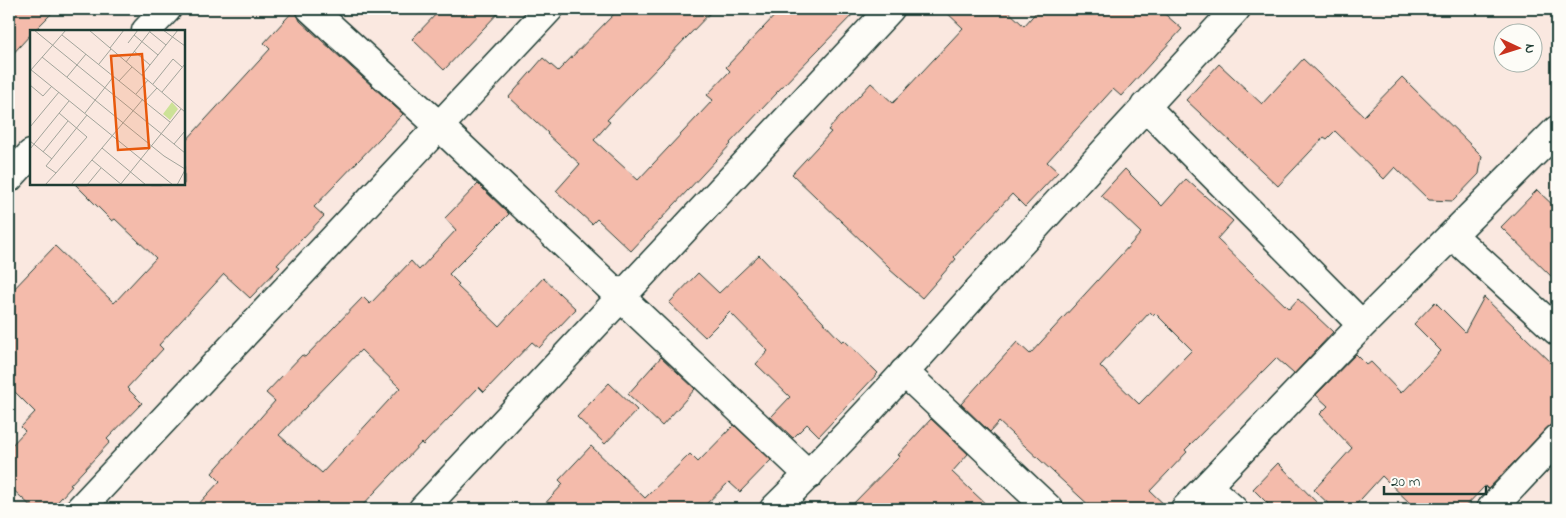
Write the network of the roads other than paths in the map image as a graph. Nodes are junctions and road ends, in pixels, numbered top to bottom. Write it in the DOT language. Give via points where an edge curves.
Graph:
graph roads {
  1 [pos="167,9"];
  2 [pos="312,9"];
  3 [pos="549,9"];
  4 [pos="890,9"];
  5 [pos="1221,14"];
  6 [pos="147,30"];
  7 [pos="1145,106"];
  8 [pos="439,126"];
  9 [pos="1557,130"];
  10 [pos="30,155"];
  11 [pos="9,178"];
  12 [pos="1452,235"];
  13 [pos="621,297"];
  14 [pos="1362,325"];
  15 [pos="1557,331"];
  16 [pos="904,372"];
  17 [pos="1557,439"];
  18 [pos="808,475"];
  19 [pos="1208,486"];
  20 [pos="80,509"];
  21 [pos="423,509"];
  22 [pos="774,509"];
  23 [pos="1049,509"];
  24 [pos="1185,509"];
  25 [pos="1234,509"];
  26 [pos="1490,509"];
  1 -- 6 [label="street"];
  2 -- 8 [label="street"];
  3 -- 8 [label="street"];
  4 -- 13 [label="street"];
  5 -- 7 [label="street"];
  7 -- 14 [label="street"];
  7 -- 16 [label="street"];
  8 -- 13 [label="street"];
  8 -- 20 [label="street"];
  9 -- 12 [label="street"];
  10 -- 11 [label="street"];
  12 -- 14 [label="street"];
  12 -- 15 [label="street"];
  13 -- 18 [label="street"];
  13 -- 21 [label="street"];
  14 -- 19 [label="street"];
  16 -- 18 [label="street"];
  16 -- 23 [label="street"];
  17 -- 26 [label="street"];
  18 -- 22 [label="street"];
  19 -- 24 [label="street"];
  19 -- 25 [label="street"];
}
